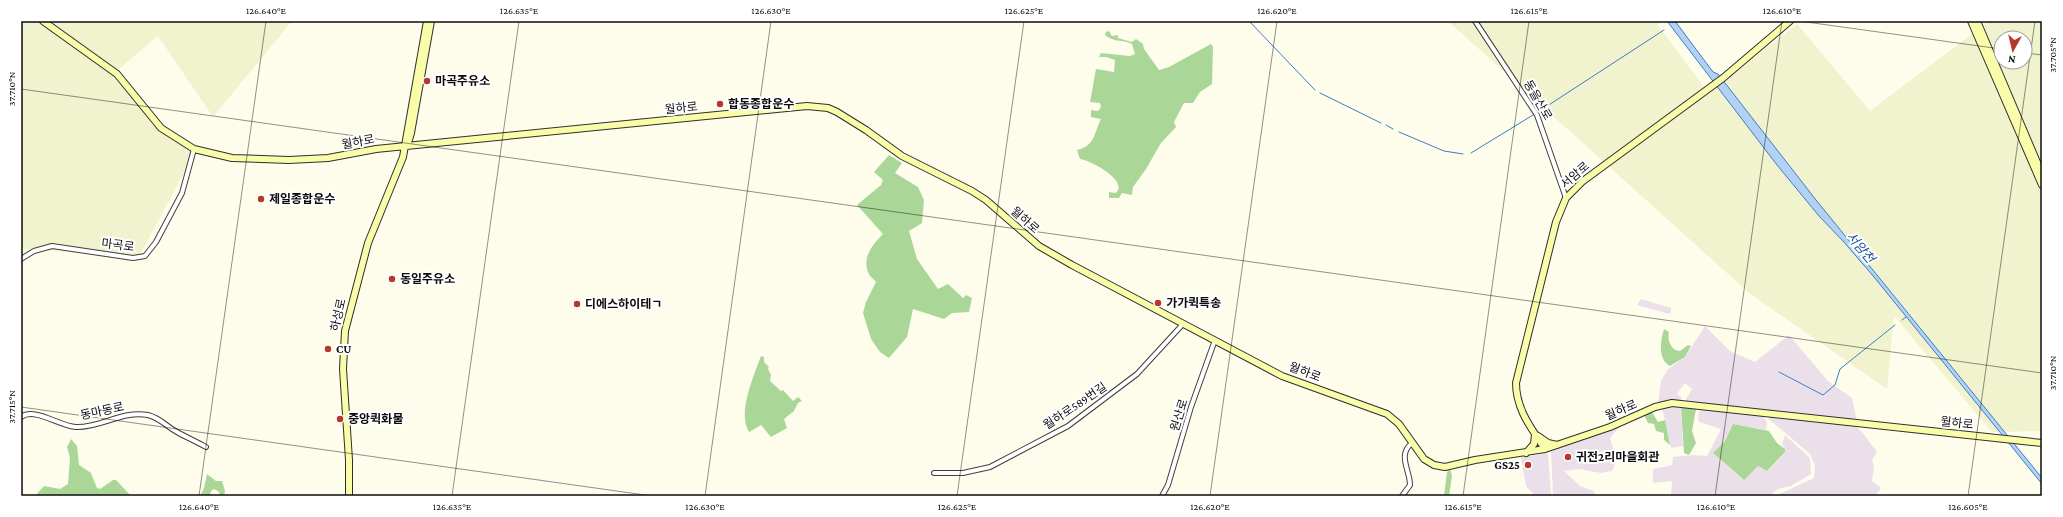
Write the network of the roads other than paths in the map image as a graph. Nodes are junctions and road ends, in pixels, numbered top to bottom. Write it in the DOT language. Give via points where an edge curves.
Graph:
graph roads {
  1 [pos="43,21"];
  2 [pos="427,21"];
  3 [pos="431,21"];
  4 [pos="1475,21"];
  5 [pos="1790,21"];
  6 [pos="1972,21"];
  7 [pos="1977,21"];
  8 [pos="406,147"];
  9 [pos="194,149"];
  10 [pos="2042,174"];
  11 [pos="2042,185"];
  12 [pos="1566,198"];
  13 [pos="21,260"];
  14 [pos="1183,324"];
  15 [pos="1215,340"];
  16 [pos="21,418"];
  17 [pos="1535,434"];
  18 [pos="1412,443"];
  19 [pos="2042,443"];
  20 [pos="1559,445"];
  21 [pos="206,447"];
  22 [pos="1545,449"];
  23 [pos="1526,454"];
  24 [pos="934,473"];
  25 [pos="349,496"];
  26 [pos="1162,496"];
  27 [pos="1402,496"];
  1 -- 9 [label="street, 월하로" via="117,74 161,128"];
  2 -- 8 [label="street, 하성로"];
  3 -- 8 [label="street, 하성로" via="411,133"];
  4 -- 12 [label="street, 동을산로" via="1537,115"];
  5 -- 12 [label="street, 서암로" via="1723,78 1583,181"];
  6 -- 11 [label="street"];
  7 -- 10 [label="street"];
  8 -- 9 [label="street, 월하로" via="376,149 328,158 288,160 232,158"];
  8 -- 14 [label="street, 월하로" via="806,106 828,108 902,156 981,197 1048,252"];
  8 -- 25 [label="street, 하성로" via="394,183 368,243 345,331 342,369 350,460"];
  9 -- 13 [label="street, 마곡로" via="182,193 153,248 145,256 133,258 52,246 34,251"];
  12 -- 17 [label="street, 서암로" via="1550,239 1516,383 1517,402"];
  14 -- 15 [label="street, 월하로"];
  14 -- 24 [label="street, 월하로589번길" via="1137,374 1058,432 990,467 963,473"];
  15 -- 18 [label="street, 월하로" via="1284,377 1387,414 1399,424"];
  15 -- 26 [label="street, 원산로" via="1191,407 1168,485"];
  16 -- 21 [label="street, 동마동로" via="32,414 68,426 85,427 123,416 146,415 162,421 176,432"];
  17 -- 20 [label="street" via="1548,443"];
  17 -- 22 [label="street, 서암로"];
  17 -- 23 [label="street" via="1534,444"];
  18 -- 23 [label="street, 월하로" via="1424,459 1442,467"];
  18 -- 27 [label="street" via="1406,449 1404,458 1410,485"];
  19 -- 20 [label="street, 월하로" via="1672,403 1655,407"];
  20 -- 22 [label="street, 월하로"];
  22 -- 23 [label="street, 월하로"];
}
